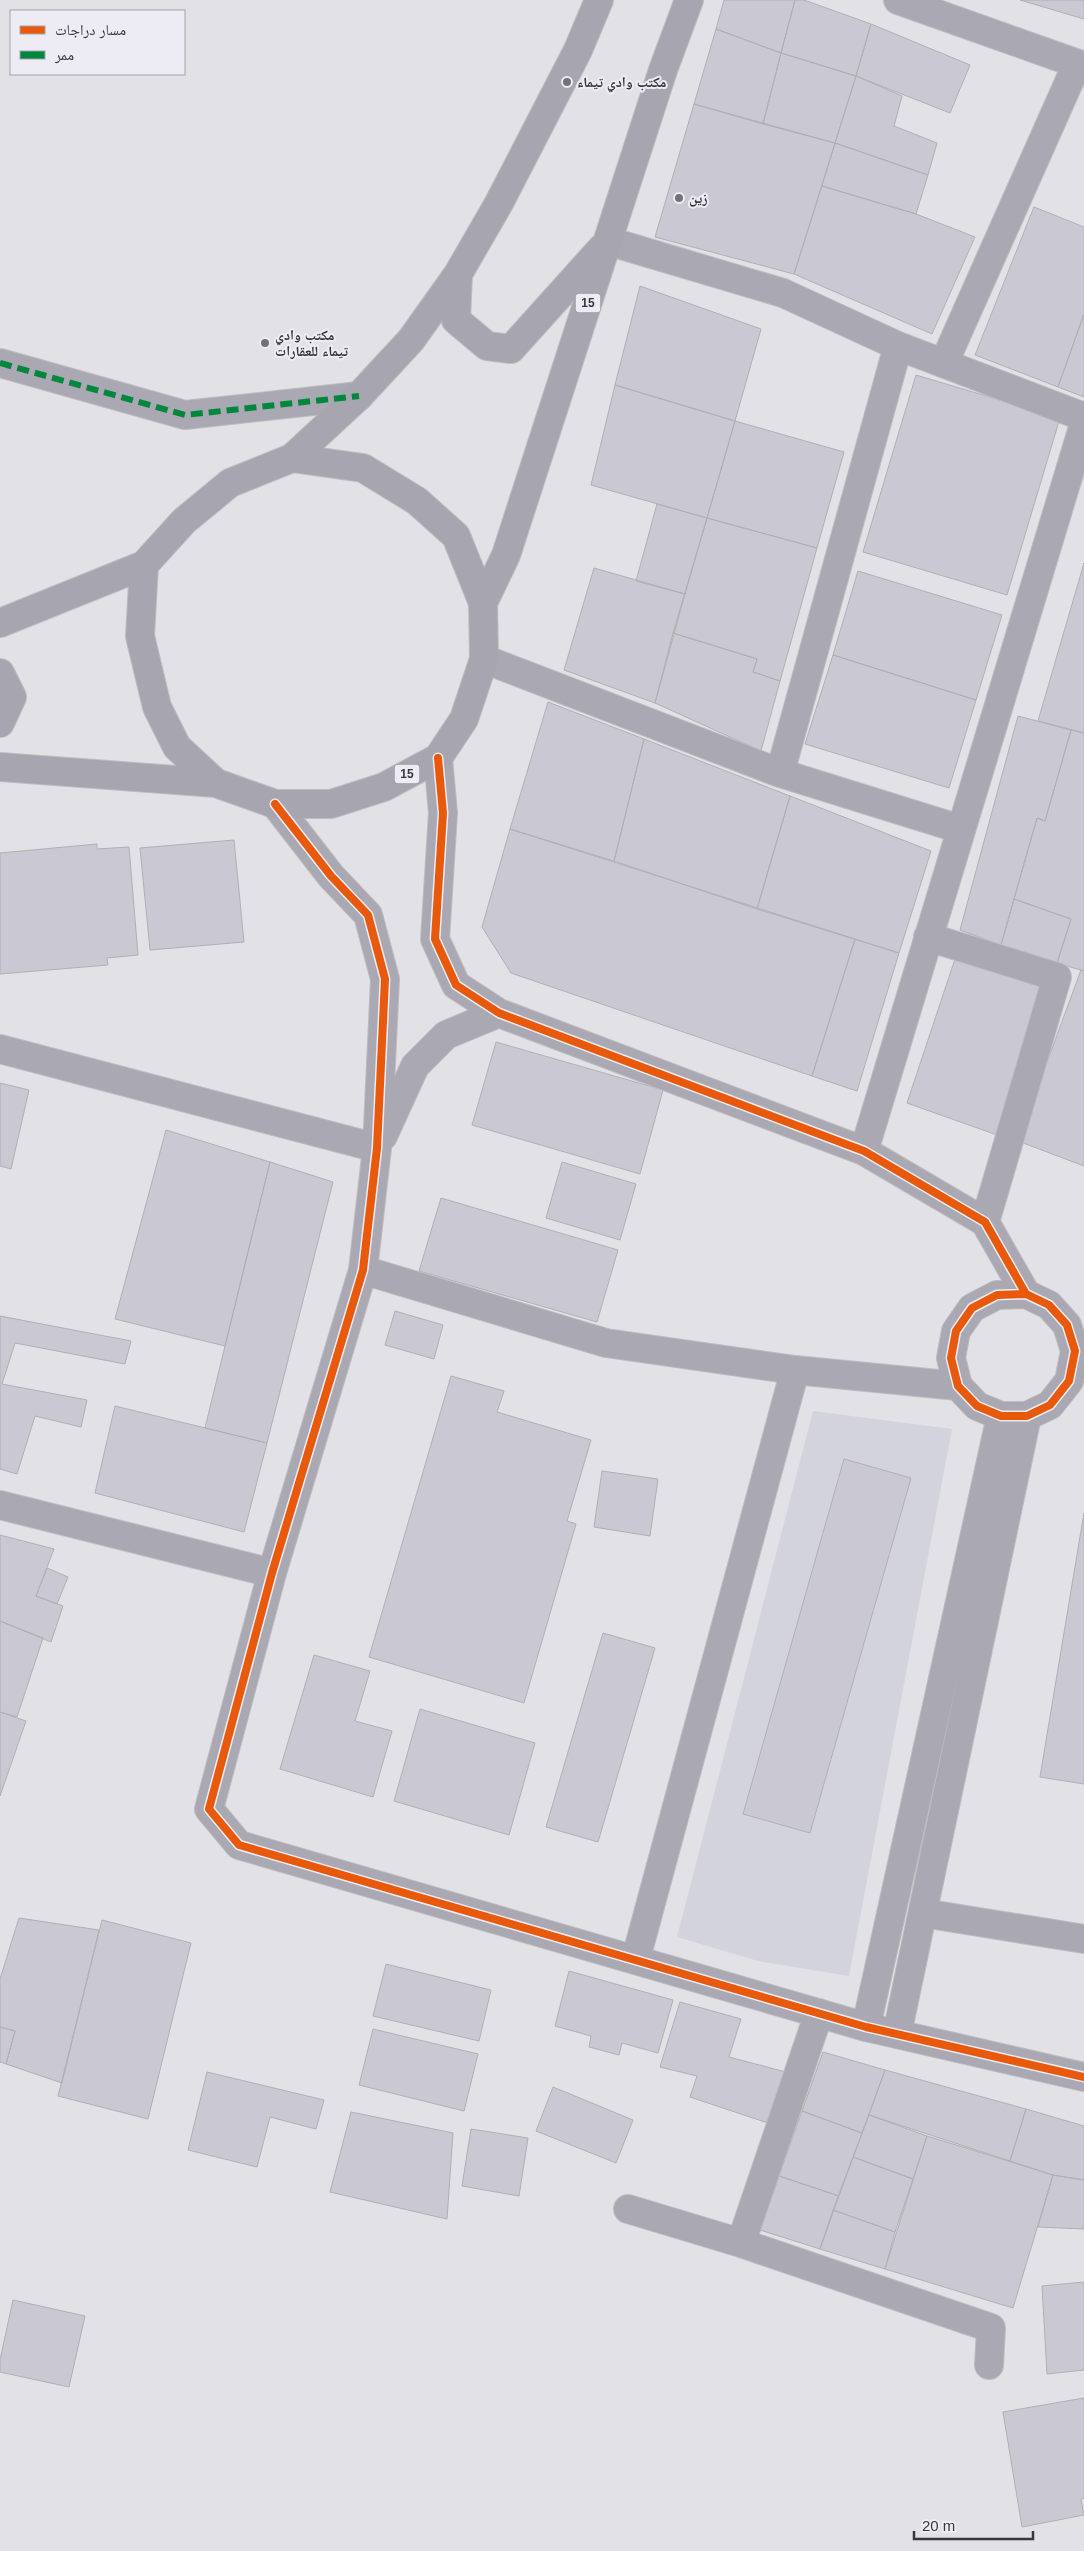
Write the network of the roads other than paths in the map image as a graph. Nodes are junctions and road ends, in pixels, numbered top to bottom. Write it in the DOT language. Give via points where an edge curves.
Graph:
graph roads {
  1 [pos="599,0"];
  2 [pos="689,0"];
  3 [pos="898,0"];
  4 [pos="1080,65"];
  5 [pos="608,241"];
  6 [pos="458,274"];
  7 [pos="898,346"];
  8 [pos="0,363"];
  9 [pos="944,363"];
  10 [pos="359,396"];
  11 [pos="1084,417"];
  12 [pos="1084,424"];
  13 [pos="292,458"];
  14 [pos="144,565"];
  15 [pos="483,603"];
  16 [pos="0,623"];
  17 [pos="484,659"];
  18 [pos="0,673"];
  19 [pos="0,723"];
  20 [pos="438,758"];
  21 [pos="0,767"];
  22 [pos="780,773"];
  23 [pos="216,783"];
  24 [pos="275,804"];
  25 [pos="960,829"];
  26 [pos="928,937"];
  27 [pos="499,1013"];
  28 [pos="0,1049"];
  29 [pos="377,1148"];
  30 [pos="864,1151"];
  31 [pos="985,1222"];
  32 [pos="362,1270"];
  33 [pos="1026,1294"];
  34 [pos="1077,1335"];
  35 [pos="795,1370"];
  36 [pos="1077,1382"];
  37 [pos="958,1386"];
  38 [pos="1014,1416"];
  39 [pos="0,1505"];
  40 [pos="272,1573"];
  41 [pos="923,1912"];
  42 [pos="1084,1939"];
  43 [pos="636,1958"];
  44 [pos="819,2013"];
  45 [pos="866,2027"];
  46 [pos="897,2034"];
  47 [pos="1084,2077"];
  48 [pos="628,2209"];
  49 [pos="741,2243"];
  50 [pos="989,2365"];
  1 -- 6 [label="highway" via="578,50 499,203"];
  2 -- 5 [label="highway, 15"];
  3 -- 4 [label="street"];
  4 -- 9 [label="street"];
  5 -- 6 [label="highway" via="511,349 487,346 456,320"];
  5 -- 7 [label="street" via="783,293"];
  5 -- 15 [label="highway, 15" via="506,555"];
  6 -- 10 [label="highway" via="411,340"];
  7 -- 9 [label="street"];
  7 -- 22 [label="street"];
  8 -- 10 [label="street" via="185,414"];
  9 -- 11 [label="street"];
  10 -- 13 [label="highway"];
  12 -- 25 [label="street"];
  13 -- 14 [label="highway" via="230,483 184,520"];
  13 -- 15 [label="highway" via="362,468 417,500 456,536"];
  14 -- 16 [label="highway"];
  14 -- 23 [label="highway" via="140,636 157,707 178,747"];
  15 -- 17 [label="highway, 15"];
  17 -- 20 [label="highway, 15" via="464,719"];
  17 -- 22 [label="street"];
  18 -- 19 [label="highway" via="12,697"];
  20 -- 24 [label="highway, 15" via="384,787 332,804"];
  20 -- 27 [label="street" via="443,813 435,939 456,985"];
  21 -- 23 [label="highway, 15"];
  22 -- 25 [label="street"];
  23 -- 24 [label="highway, 15"];
  24 -- 29 [label="street" via="332,876 368,915 385,979"];
  25 -- 26 [label="street"];
  26 -- 30 [label="street"];
  26 -- 31 [label="street" via="1057,977"];
  27 -- 29 [label="street" via="446,1035 415,1066"];
  27 -- 30 [label="street"];
  28 -- 29 [label="street"];
  29 -- 32 [label="street"];
  30 -- 31 [label="street"];
  31 -- 33 [label="street"];
  32 -- 35 [label="street" via="606,1342"];
  32 -- 40 [label="street"];
  33 -- 34 [label="street" via="1050,1305"];
  33 -- 37 [label="street" via="997,1295 972,1308 956,1331 951,1358"];
  34 -- 36 [label="street"];
  35 -- 37 [label="street"];
  35 -- 43 [label="street"];
  36 -- 38 [label="street" via="1050,1405"];
  37 -- 38 [label="street" via="977,1406"];
  38 -- 41 [label="street"];
  38 -- 45 [label="street"];
  39 -- 40 [label="street"];
  40 -- 43 [label="street" via="208,1809 239,1845"];
  41 -- 42 [label="street"];
  41 -- 46 [label="street"];
  43 -- 44 [label="street"];
  44 -- 45 [label="street"];
  44 -- 49 [label="street"];
  45 -- 46 [label="street"];
  46 -- 47 [label="street"];
  48 -- 49 [label="street"];
  49 -- 50 [label="street" via="991,2328"];
}
